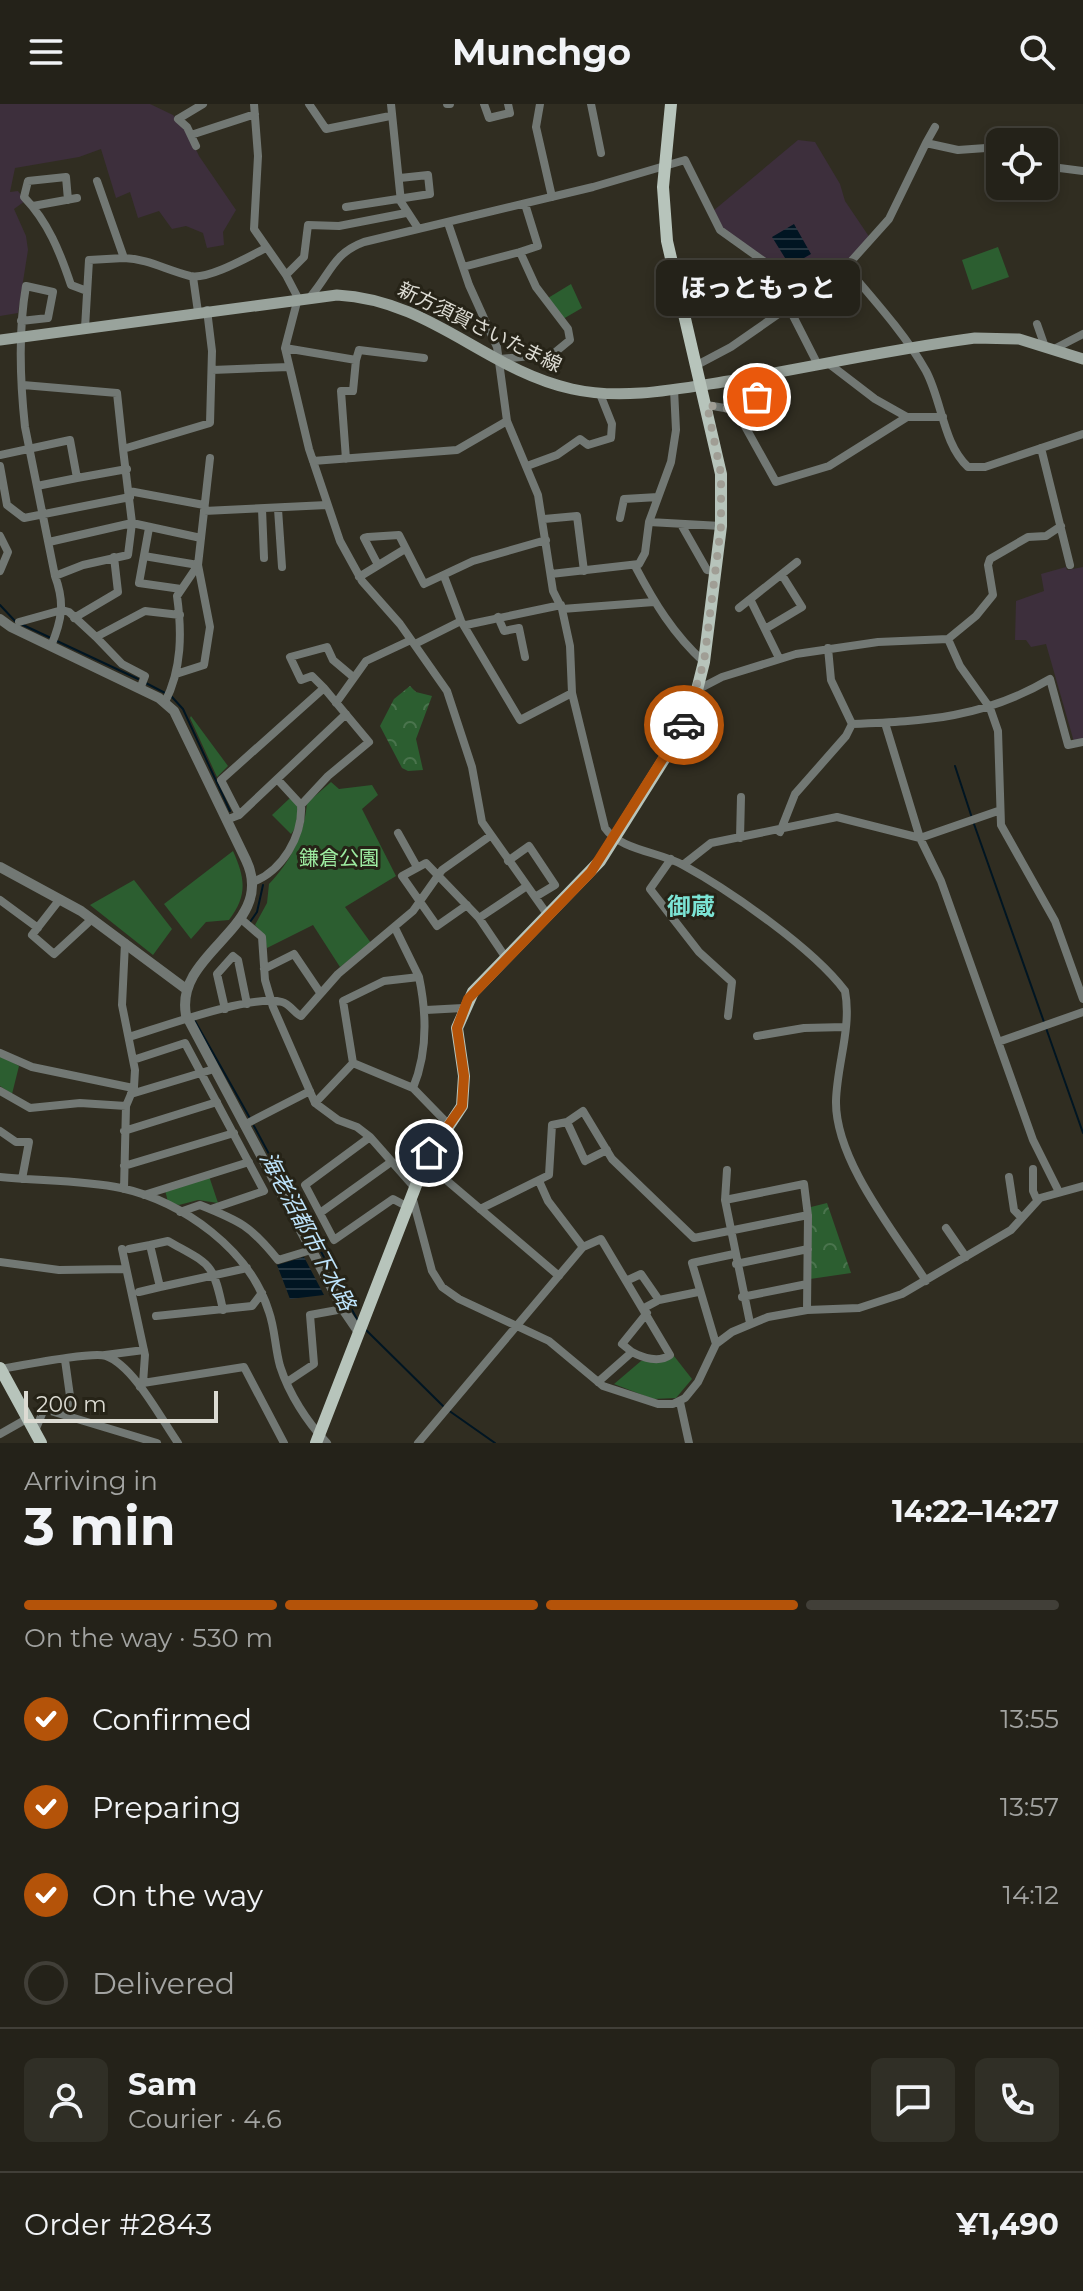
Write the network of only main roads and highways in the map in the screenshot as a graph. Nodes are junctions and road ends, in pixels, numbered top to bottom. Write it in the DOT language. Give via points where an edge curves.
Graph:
graph roads {
  1 [pos="671,104"];
  2 [pos="0,340"];
  3 [pos="1083,359"];
  4 [pos="702,385"];
  5 [pos="0,1368"];
  6 [pos="0,1381"];
  7 [pos="37,1439"];
  8 [pos="320,1440"];
  1 -- 4 [label="main road" via="664,165 667,241"];
  2 -- 4 [label="main road, 新方須賀さいたま線" via="337,295 387,301 551,383 600,394"];
  3 -- 4 [label="main road, 新方須賀さいたま線" via="1050,346 990,337"];
  4 -- 8 [label="main road" via="721,474 721,526 697,690 678,737 591,872 463,1008 457,1028 464,1096 425,1162"];
  5 -- 7 [label="main road"];
  6 -- 7 [label="main road"];
}
